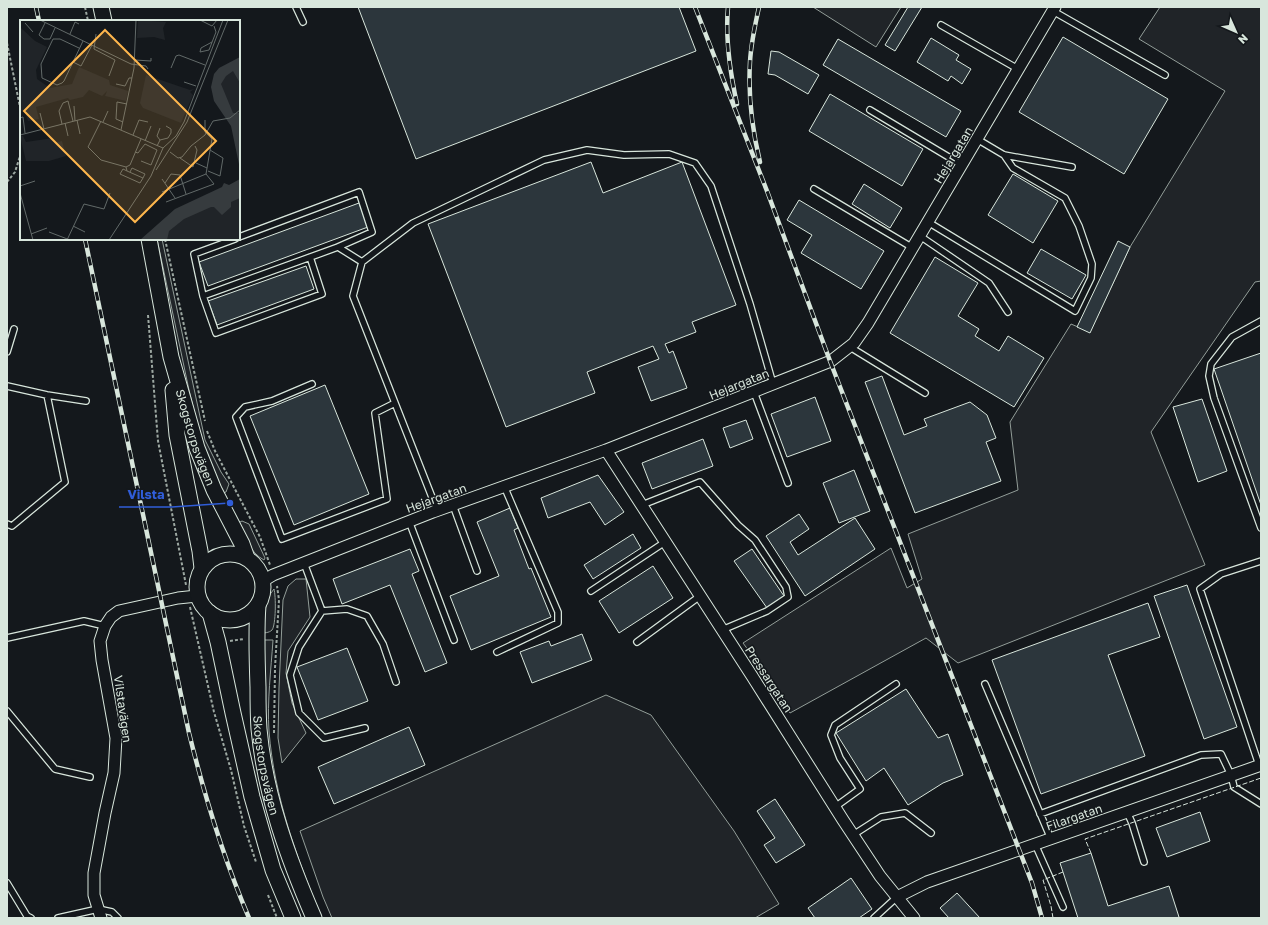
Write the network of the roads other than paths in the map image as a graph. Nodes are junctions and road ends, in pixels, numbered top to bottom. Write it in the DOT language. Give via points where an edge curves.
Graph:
graph roads {
  1 [pos="101,7"];
  2 [pos="296,7"];
  3 [pos="1054,9"];
  4 [pos="104,20"];
  5 [pos="303,22"];
  6 [pos="940,24"];
  7 [pos="1018,69"];
  8 [pos="1165,75"];
  9 [pos="870,110"];
  10 [pos="977,139"];
  11 [pos="1004,155"];
  12 [pos="962,165"];
  13 [pos="1072,167"];
  14 [pos="814,189"];
  15 [pos="928,222"];
  16 [pos="920,236"];
  17 [pos="240,237"];
  18 [pos="149,240"];
  19 [pos="232,240"];
  20 [pos="338,247"];
  21 [pos="913,248"];
  22 [pos="310,257"];
  23 [pos="362,262"];
  24 [pos="203,296"];
  25 [pos="1008,312"];
  26 [pos="1261,321"];
  27 [pos="14,329"];
  28 [pos="850,347"];
  29 [pos="7,352"];
  30 [pos="171,357"];
  31 [pos="312,384"];
  32 [pos="773,384"];
  33 [pos="7,386"];
  34 [pos="754,392"];
  35 [pos="925,393"];
  36 [pos="47,395"];
  37 [pos="86,401"];
  38 [pos="395,403"];
  39 [pos="606,450"];
  40 [pos="788,483"];
  41 [pos="504,486"];
  42 [pos="453,504"];
  43 [pos="642,505"];
  44 [pos="437,510"];
  45 [pos="409,521"];
  46 [pos="7,524"];
  47 [pos="1261,528"];
  48 [pos="665,542"];
  49 [pos="247,558"];
  50 [pos="1261,561"];
  51 [pos="304,563"];
  52 [pos="202,568"];
  53 [pos="477,571"];
  54 [pos="268,578"];
  55 [pos="591,591"];
  56 [pos="700,596"];
  57 [pos="193,597"];
  58 [pos="258,605"];
  59 [pos="322,611"];
  60 [pos="210,613"];
  61 [pos="104,626"];
  62 [pos="722,630"];
  63 [pos="7,638"];
  64 [pos="454,640"];
  65 [pos="637,642"];
  66 [pos="496,652"];
  67 [pos="396,682"];
  68 [pos="896,684"];
  69 [pos="985,684"];
  70 [pos="7,711"];
  71 [pos="365,728"];
  72 [pos="1260,765"];
  73 [pos="1231,775"];
  74 [pos="90,777"];
  75 [pos="1261,804"];
  76 [pos="835,807"];
  77 [pos="1127,812"];
  78 [pos="1040,814"];
  79 [pos="931,833"];
  80 [pos="853,835"];
  81 [pos="1051,839"];
  82 [pos="1035,844"];
  83 [pos="1144,862"];
  84 [pos="7,883"];
  85 [pos="897,897"];
  86 [pos="1063,907"];
  87 [pos="100,913"];
  88 [pos="31,918"];
  89 [pos="58,918"];
  90 [pos="118,918"];
  91 [pos="293,918"];
  92 [pos="314,918"];
  93 [pos="874,918"];
  94 [pos="914,918"];
  1 -- 4 [label="main road"];
  2 -- 5 [label="lane"];
  3 -- 7 [label="street, Hejargatan"];
  3 -- 8 [label="lane"];
  6 -- 7 [label="lane"];
  7 -- 10 [label="street, Hejargatan"];
  9 -- 12 [label="lane"];
  10 -- 11 [label="lane"];
  10 -- 12 [label="street, Hejargatan"];
  11 -- 13 [label="lane"];
  11 -- 15 [label="lane" via="1013,168 1065,198 1079,226 1092,264 1091,278 1075,311"];
  12 -- 15 [label="street, Hejargatan"];
  14 -- 21 [label="lane"];
  15 -- 16 [label="street, Hejargatan"];
  16 -- 21 [label="street, Hejargatan"];
  16 -- 25 [label="lane" via="989,283"];
  17 -- 20 [label="lane" via="359,192 372,232"];
  18 -- 30 [label="main road, Skogstorpsvägen"];
  19 -- 24 [label="lane" via="194,254"];
  20 -- 22 [label="lane"];
  20 -- 23 [label="lane"];
  21 -- 28 [label="street, Hejargatan" via="868,323"];
  22 -- 24 [label="lane"];
  22 -- 24 [label="lane" via="322,294 216,333"];
  23 -- 32 [label="lane" via="413,223 544,160 587,150 624,155 669,154 695,163 711,186"];
  23 -- 38 [label="lane" via="353,296"];
  26 -- 47 [label="lane" via="1232,337 1211,364 1209,376 1214,398"];
  27 -- 29 [label="lane"];
  28 -- 32 [label="street, Hejargatan" via="831,361"];
  28 -- 35 [label="lane"];
  30 -- 49 [label="main road, Skogstorpsvägen" via="197,448"];
  30 -- 52 [label="main road, Skogstorpsvägen" via="177,434"];
  31 -- 38 [label="lane" via="272,401 245,407 236,417 282,539 387,500 375,413"];
  32 -- 34 [label="street, Hejargatan"];
  33 -- 36 [label="lane"];
  34 -- 39 [label="street, Hejargatan"];
  34 -- 40 [label="lane"];
  36 -- 37 [label="lane"];
  36 -- 46 [label="lane" via="65,482 12,526"];
  38 -- 44 [label="lane"];
  39 -- 41 [label="street, Hejargatan"];
  39 -- 43 [label="street, Pressargatan"];
  41 -- 42 [label="street, Hejargatan"];
  41 -- 66 [label="lane" via="558,612 558,623"];
  42 -- 44 [label="street, Hejargatan"];
  42 -- 53 [label="lane"];
  43 -- 48 [label="street, Pressargatan"];
  43 -- 62 [label="lane" via="700,482 738,525 755,540 786,587 788,597 767,611"];
  44 -- 45 [label="street, Hejargatan"];
  45 -- 51 [label="street, Hejargatan"];
  45 -- 64 [label="lane"];
  48 -- 55 [label="lane"];
  48 -- 56 [label="street, Pressargatan"];
  49 -- 52 [label="main road" via="234,553 222,554 209,560"];
  49 -- 54 [label="main road"];
  50 -- 72 [label="lane" via="1221,574 1200,589"];
  51 -- 54 [label="street, Hejargatan"];
  51 -- 59 [label="lane"];
  52 -- 57 [label="main road"];
  54 -- 58 [label="main road"];
  56 -- 62 [label="street, Pressargatan"];
  56 -- 65 [label="lane"];
  57 -- 60 [label="main road"];
  57 -- 61 [label="street" via="119,611"];
  58 -- 60 [label="main road" via="250,614 232,620 221,619"];
  58 -- 92 [label="main road, Skogstorpsvägen" via="256,638 259,729 265,765 273,805 287,851"];
  59 -- 67 [label="lane" via="347,609 367,616 383,644"];
  59 -- 71 [label="lane" via="299,648 290,675 299,713 324,738"];
  60 -- 91 [label="main road, Skogstorpsvägen" via="252,797 273,870"];
  61 -- 63 [label="lane" via="84,621"];
  61 -- 87 [label="street, Vilstavägen" via="100,641 116,754 94,873 94,895"];
  62 -- 76 [label="street, Pressargatan"];
  68 -- 76 [label="lane" via="835,725 831,735 840,758 860,789"];
  69 -- 78 [label="lane"];
  70 -- 74 [label="lane" via="55,769"];
  72 -- 73 [label="street, Filargatan"];
  73 -- 75 [label="lane" via="1234,787"];
  73 -- 77 [label="street, Filargatan"];
  73 -- 78 [label="lane" via="1221,754 1201,755"];
  76 -- 80 [label="street, Pressargatan"];
  77 -- 81 [label="street, Filargatan"];
  77 -- 83 [label="lane"];
  78 -- 81 [label="lane"];
  79 -- 80 [label="lane" via="905,813 881,817"];
  80 -- 85 [label="street, Pressargatan"];
  81 -- 82 [label="street, Filargatan"];
  82 -- 85 [label="street, Filargatan" via="927,882"];
  82 -- 86 [label="lane"];
  84 -- 88 [label="lane" via="27,916"];
  85 -- 93 [label="lane"];
  85 -- 94 [label="street, Pressargatan"];
  87 -- 89 [label="lane"];
  87 -- 90 [label="lane" via="112,912"];
}
